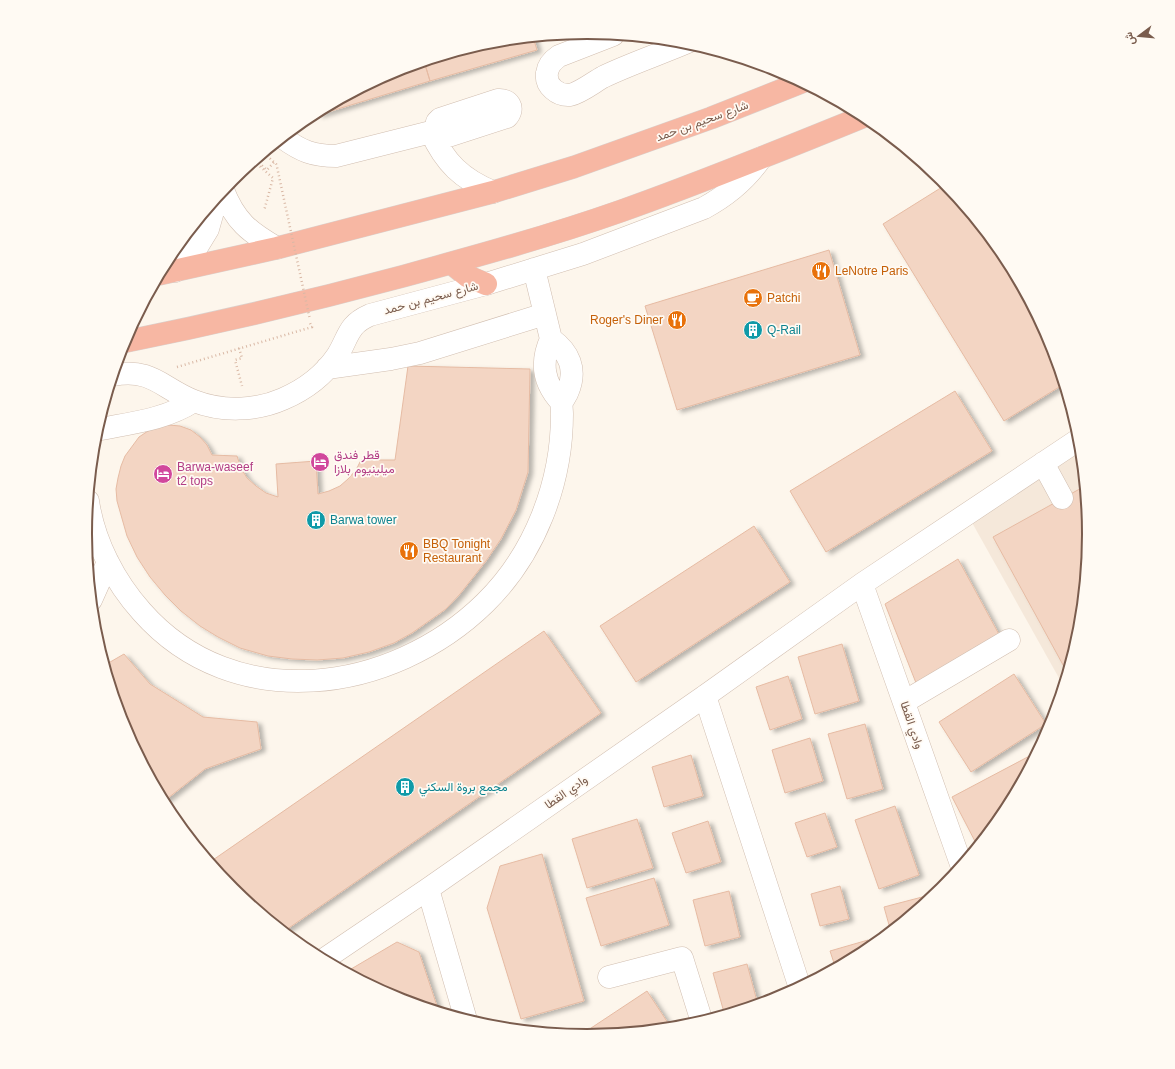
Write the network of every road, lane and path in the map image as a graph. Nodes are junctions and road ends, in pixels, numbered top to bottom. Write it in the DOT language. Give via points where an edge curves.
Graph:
graph roads {
  1 [pos="600,39"];
  2 [pos="675,47"];
  3 [pos="794,84"];
  4 [pos="857,119"];
  5 [pos="287,140"];
  6 [pos="268,156"];
  7 [pos="762,158"];
  8 [pos="277,159"];
  9 [pos="258,164"];
  10 [pos="259,164"];
  11 [pos="493,192"];
  12 [pos="225,197"];
  13 [pos="214,210"];
  14 [pos="257,237"];
  15 [pos="277,248"];
  16 [pos="450,263"];
  17 [pos="534,269"];
  18 [pos="168,271"];
  19 [pos="167,272"];
  20 [pos="486,284"];
  21 [pos="545,314"];
  22 [pos="132,340"];
  23 [pos="239,348"];
  24 [pos="235,360"];
  25 [pos="327,368"];
  26 [pos="118,374"];
  27 [pos="162,384"];
  28 [pos="194,401"];
  29 [pos="104,428"];
  30 [pos="1074,442"];
  31 [pos="1043,463"];
  32 [pos="1062,498"];
  33 [pos="92,518"];
  34 [pos="108,562"];
  35 [pos="862,584"];
  36 [pos="95,591"];
  37 [pos="1009,640"];
  38 [pos="705,696"];
  39 [pos="904,702"];
  40 [pos="960,861"];
  41 [pos="428,889"];
  42 [pos="328,956"];
  43 [pos="609,977"];
  44 [pos="798,983"];
  45 [pos="464,1014"];
  46 [pos="700,1016"];
  1 -- 2 [label="street" via="553,60 546,74 551,88 558,93 572,94 604,77"];
  3 -- 11 [label="highway, شارع سحيم بن حمد" via="711,118 581,165"];
  4 -- 7 [label="highway, شارع سحيم بن حمد"];
  5 -- 11 [label="street" via="303,151 336,156 433,131 437,146 455,170 480,187"];
  6 -- 23 [label="path, bridge" via="276,164 312,327"];
  7 -- 16 [label="highway, شارع سحيم بن حمد" via="620,211"];
  7 -- 17 [label="street, شارع سحيم بن حمد" via="742,182 718,201 704,208 619,241"];
  8 -- 10 [label="path" via="267,170"];
  9 -- 14 [label="path" via="273,178"];
  11 -- 15 [label="highway, شارع سحيم بن حمد"];
  12 -- 14 [label="street" via="241,223"];
  13 -- 18 [label="street" via="208,229 194,252"];
  14 -- 15 [label="street"];
  15 -- 19 [label="highway, شارع سحيم بن حمد"];
  16 -- 20 [label="highway" via="467,276"];
  16 -- 22 [label="highway, شارع سحيم بن حمد" via="345,292"];
  17 -- 20 [label="street, شارع سحيم بن حمد"];
  17 -- 21 [label="street"];
  20 -- 25 [label="street, شارع سحيم بن حمد" via="362,319 348,332 337,355"];
  21 -- 25 [label="street" via="420,352"];
  21 -- 34 [label="street" via="551,339 545,355 545,373 548,384 562,402 560,452 555,480 546,507 535,533 505,581 465,621 417,653 364,672 311,681 261,679 231,671 191,654 151,623 120,584"];
  23 -- 24 [label="path" via="242,358"];
  23 -- 27 [label="path" via="170,369 173,379"];
  25 -- 28 [label="street, شارع سحيم بن حمد" via="299,391 266,405 230,408"];
  26 -- 27 [label="street, شارع سحيم بن حمد" via="136,373"];
  27 -- 28 [label="street, شارع سحيم بن حمد"];
  28 -- 29 [label="street" via="184,408 160,417"];
  30 -- 31 [label="street, وادي القطا"];
  31 -- 32 [label="street"];
  31 -- 35 [label="street, وادي القطا"];
  33 -- 34 [label="street"];
  34 -- 36 [label="street"];
  35 -- 38 [label="street, وادي القطا"];
  35 -- 39 [label="street, وادي القطا"];
  37 -- 39 [label="street"];
  38 -- 41 [label="street, وادي القطا"];
  38 -- 44 [label="street"];
  39 -- 40 [label="street, وادي القطا"];
  41 -- 42 [label="street, وادي القطا"];
  41 -- 45 [label="street"];
  43 -- 46 [label="street" via="682,958"];
}
